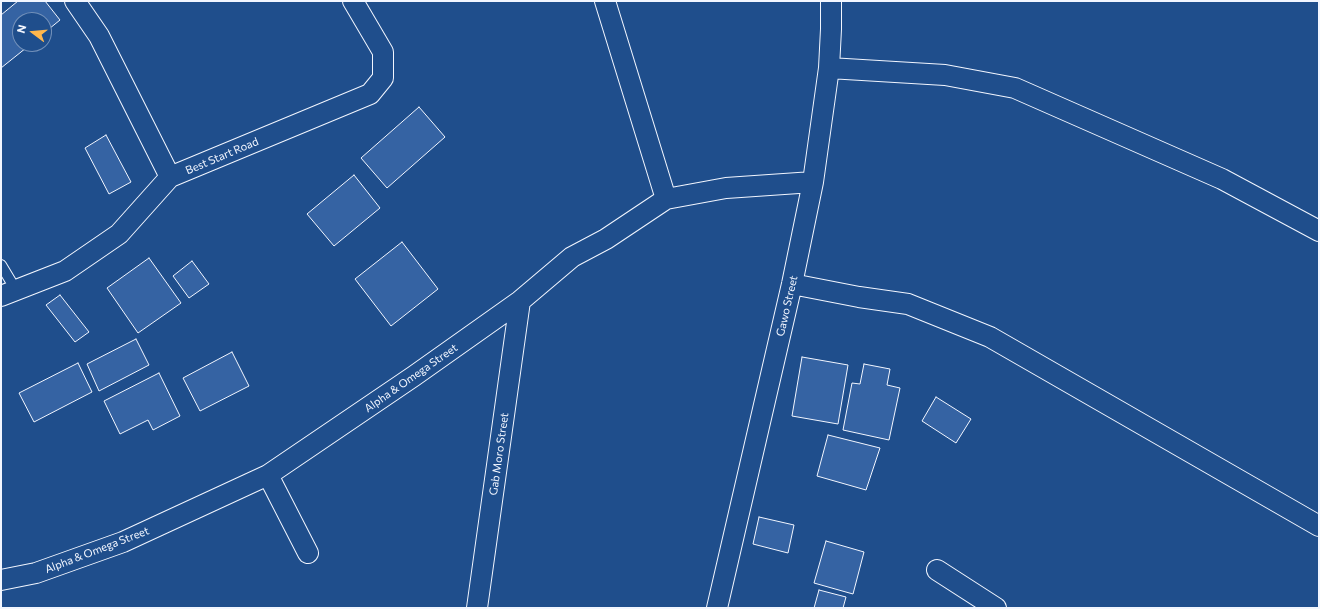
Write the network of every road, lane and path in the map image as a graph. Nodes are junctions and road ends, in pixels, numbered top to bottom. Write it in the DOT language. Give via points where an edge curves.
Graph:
graph roads {
  1 [pos="75,1"];
  2 [pos="353,1"];
  3 [pos="605,1"];
  4 [pos="830,1"];
  5 [pos="829,68"];
  6 [pos="170,177"];
  7 [pos="813,182"];
  8 [pos="666,199"];
  9 [pos="1319,231"];
  10 [pos="1,264"];
  11 [pos="792,284"];
  12 [pos="8,293"];
  13 [pos="520,301"];
  14 [pos="268,475"];
  15 [pos="1319,526"];
  16 [pos="308,553"];
  17 [pos="937,570"];
  18 [pos="1,580"];
  19 [pos="477,608"];
  20 [pos="718,608"];
  21 [pos="996,608"];
  1 -- 6 [label="street" via="99,36"];
  2 -- 6 [label="street, Best Start Road" via="383,52 384,78 370,94"];
  3 -- 8 [label="street"];
  4 -- 5 [label="street, Gawo Street"];
  5 -- 7 [label="street, Gawo Street"];
  5 -- 9 [label="street" via="945,75 1015,88 1222,179"];
  6 -- 12 [label="street, Best Start Road" via="119,234 65,271"];
  7 -- 8 [label="street, Alpha & Omega Street" via="726,188"];
  7 -- 11 [label="street, Gawo Street"];
  8 -- 13 [label="street, Alpha & Omega Street" via="606,239 572,257"];
  10 -- 12 [label="lane"];
  11 -- 15 [label="street" via="908,304 990,337"];
  11 -- 20 [label="street, Gawo Street"];
  13 -- 14 [label="street, Alpha & Omega Street"];
  13 -- 19 [label="street, Gab Moro Street"];
  14 -- 16 [label="street"];
  14 -- 18 [label="street, Alpha & Omega Street" via="123,542 36,573"];
  17 -- 21 [label="street"];
}
